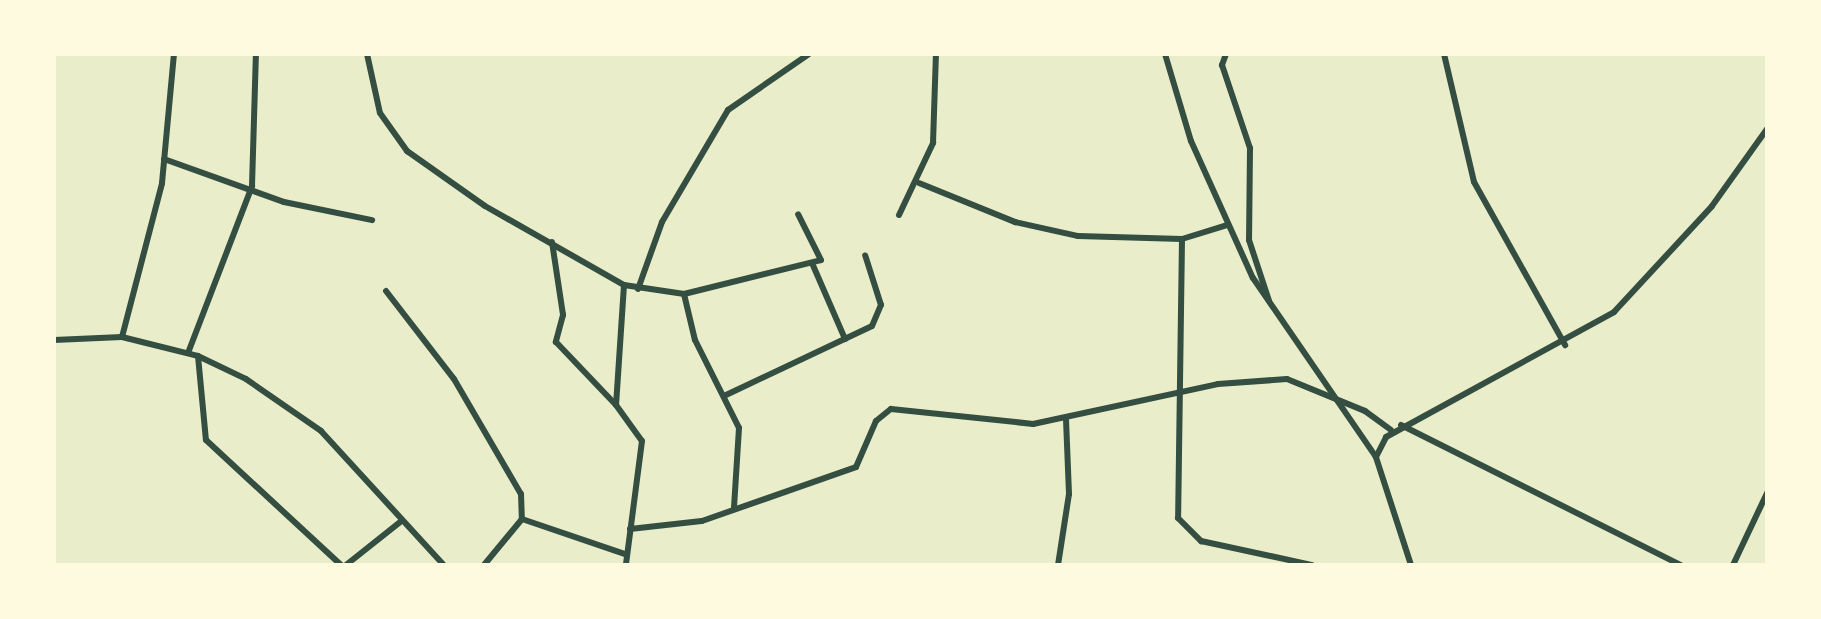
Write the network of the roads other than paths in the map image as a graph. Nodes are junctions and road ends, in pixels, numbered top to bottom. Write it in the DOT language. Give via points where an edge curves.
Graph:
graph roads {
  1 [pos="174,54"];
  2 [pos="256,54"];
  3 [pos="367,54"];
  4 [pos="809,54"];
  5 [pos="936,54"];
  6 [pos="1165,54"];
  7 [pos="1226,54"];
  8 [pos="1444,54"];
  9 [pos="1767,129"];
  10 [pos="164,159"];
  11 [pos="919,183"];
  12 [pos="252,186"];
  13 [pos="798,214"];
  14 [pos="899,215"];
  15 [pos="372,220"];
  16 [pos="1227,225"];
  17 [pos="1182,239"];
  18 [pos="552,242"];
  19 [pos="865,255"];
  20 [pos="812,263"];
  21 [pos="624,285"];
  22 [pos="638,289"];
  23 [pos="386,291"];
  24 [pos="684,294"];
  25 [pos="1270,308"];
  26 [pos="122,337"];
  27 [pos="845,339"];
  28 [pos="54,340"];
  29 [pos="1565,345"];
  30 [pos="188,353"];
  31 [pos="198,356"];
  32 [pos="726,395"];
  33 [pos="1175,397"];
  34 [pos="1343,404"];
  35 [pos="616,405"];
  36 [pos="1066,420"];
  37 [pos="1401,425"];
  38 [pos="1391,430"];
  39 [pos="1376,457"];
  40 [pos="1767,493"];
  41 [pos="734,507"];
  42 [pos="522,519"];
  43 [pos="400,522"];
  44 [pos="630,529"];
  45 [pos="625,554"];
  46 [pos="344,565"];
  47 [pos="444,565"];
  48 [pos="484,565"];
  49 [pos="626,565"];
  50 [pos="1058,565"];
  51 [pos="1312,565"];
  52 [pos="1411,565"];
  53 [pos="1681,565"];
  54 [pos="1733,565"];
  1 -- 10 [label="street"];
  2 -- 12 [label="street"];
  3 -- 18 [label="street" via="380,113 407,151"];
  4 -- 22 [label="street" via="728,110 662,222"];
  5 -- 11 [label="street" via="940,103"];
  6 -- 16 [label="street"];
  7 -- 25 [label="street" via="1222,65 1250,148 1248,232"];
  8 -- 29 [label="street" via="1474,182"];
  9 -- 29 [label="street" via="1645,281"];
  10 -- 12 [label="street"];
  10 -- 26 [label="street"];
  11 -- 14 [label="street"];
  11 -- 17 [label="street" via="1047,230 1121,241"];
  12 -- 15 [label="street" via="284,202"];
  12 -- 30 [label="street"];
  13 -- 20 [label="street" via="822,255"];
  16 -- 17 [label="street"];
  16 -- 25 [label="street"];
  17 -- 33 [label="street"];
  18 -- 21 [label="street"];
  18 -- 35 [label="street" via="563,315 556,342"];
  19 -- 27 [label="street" via="881,305 872,326"];
  20 -- 24 [label="street"];
  20 -- 27 [label="street"];
  21 -- 22 [label="street"];
  21 -- 35 [label="street"];
  22 -- 24 [label="street"];
  23 -- 42 [label="street" via="454,379 521,494"];
  24 -- 32 [label="street" via="695,340"];
  25 -- 34 [label="street"];
  26 -- 28 [label="street"];
  26 -- 30 [label="street"];
  27 -- 32 [label="street"];
  29 -- 37 [label="street"];
  30 -- 31 [label="street"];
  31 -- 43 [label="street" via="321,431"];
  31 -- 46 [label="street" via="206,440"];
  32 -- 41 [label="street" via="739,428"];
  33 -- 34 [label="street" via="1218,384 1287,379"];
  33 -- 36 [label="street"];
  33 -- 51 [label="street" via="1173,497 1185,528 1253,556"];
  34 -- 38 [label="street"];
  34 -- 39 [label="street"];
  35 -- 44 [label="street" via="642,441"];
  36 -- 41 [label="street" via="1000,425 891,409 876,421 856,467"];
  36 -- 50 [label="street" via="1069,494"];
  37 -- 38 [label="street"];
  37 -- 53 [label="street"];
  38 -- 39 [label="street"];
  39 -- 52 [label="street"];
  40 -- 54 [label="street"];
  41 -- 44 [label="street" via="682,526"];
  42 -- 45 [label="street"];
  42 -- 48 [label="street"];
  43 -- 46 [label="street"];
  43 -- 47 [label="street"];
  44 -- 45 [label="street"];
  45 -- 49 [label="street"];
}
